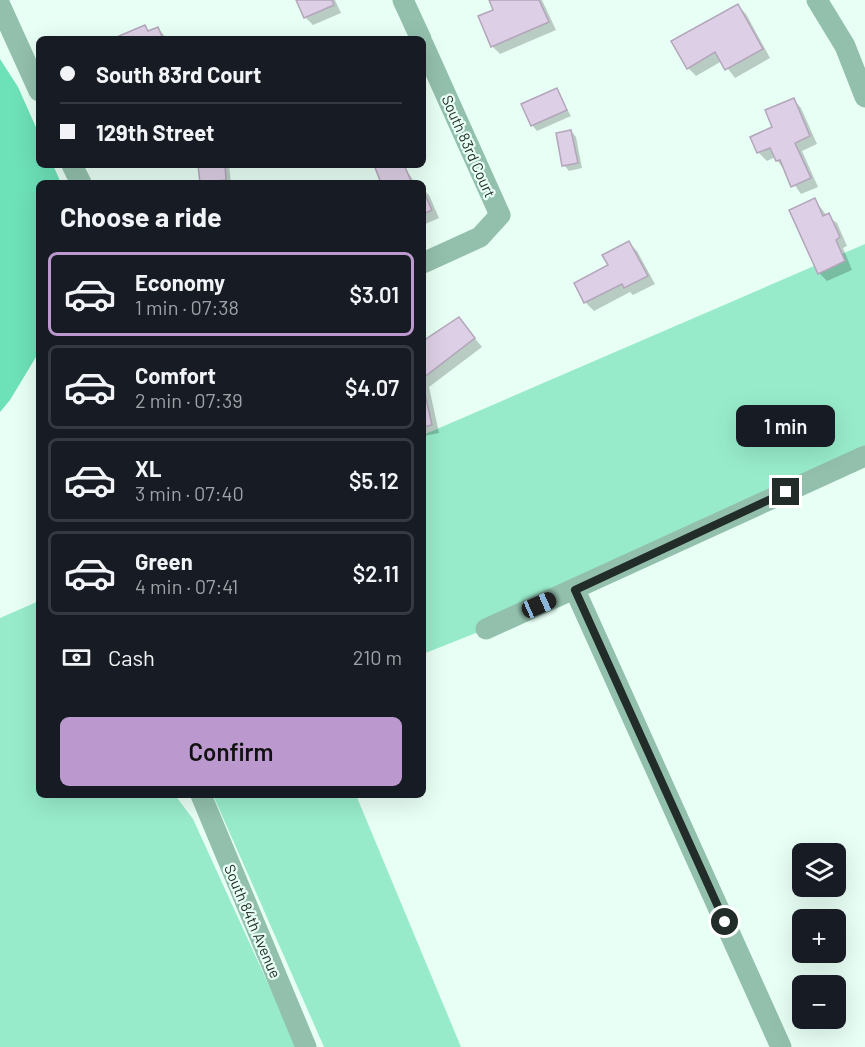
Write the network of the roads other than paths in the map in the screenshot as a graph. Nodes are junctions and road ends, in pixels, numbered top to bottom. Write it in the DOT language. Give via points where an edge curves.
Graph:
graph roads {
  1 [pos="403,0"];
  2 [pos="817,0"];
  3 [pos="0,5"];
  4 [pos="420,36"];
  5 [pos="426,51"];
  6 [pos="36,84"];
  7 [pos="865,97"];
  8 [pos="426,262"];
  9 [pos="865,456"];
  10 [pos="575,590"];
  11 [pos="486,629"];
  12 [pos="202,798"];
  13 [pos="306,1047"];
  14 [pos="781,1047"];
  1 -- 4 [label="street"];
  2 -- 7 [label="street" via="845,46"];
  3 -- 6 [label="street"];
  5 -- 8 [label="street, South 83rd Court" via="500,215 480,237"];
  9 -- 10 [label="street"];
  10 -- 11 [label="street"];
  10 -- 14 [label="street"];
  12 -- 13 [label="street, South 84th Avenue"];
}
